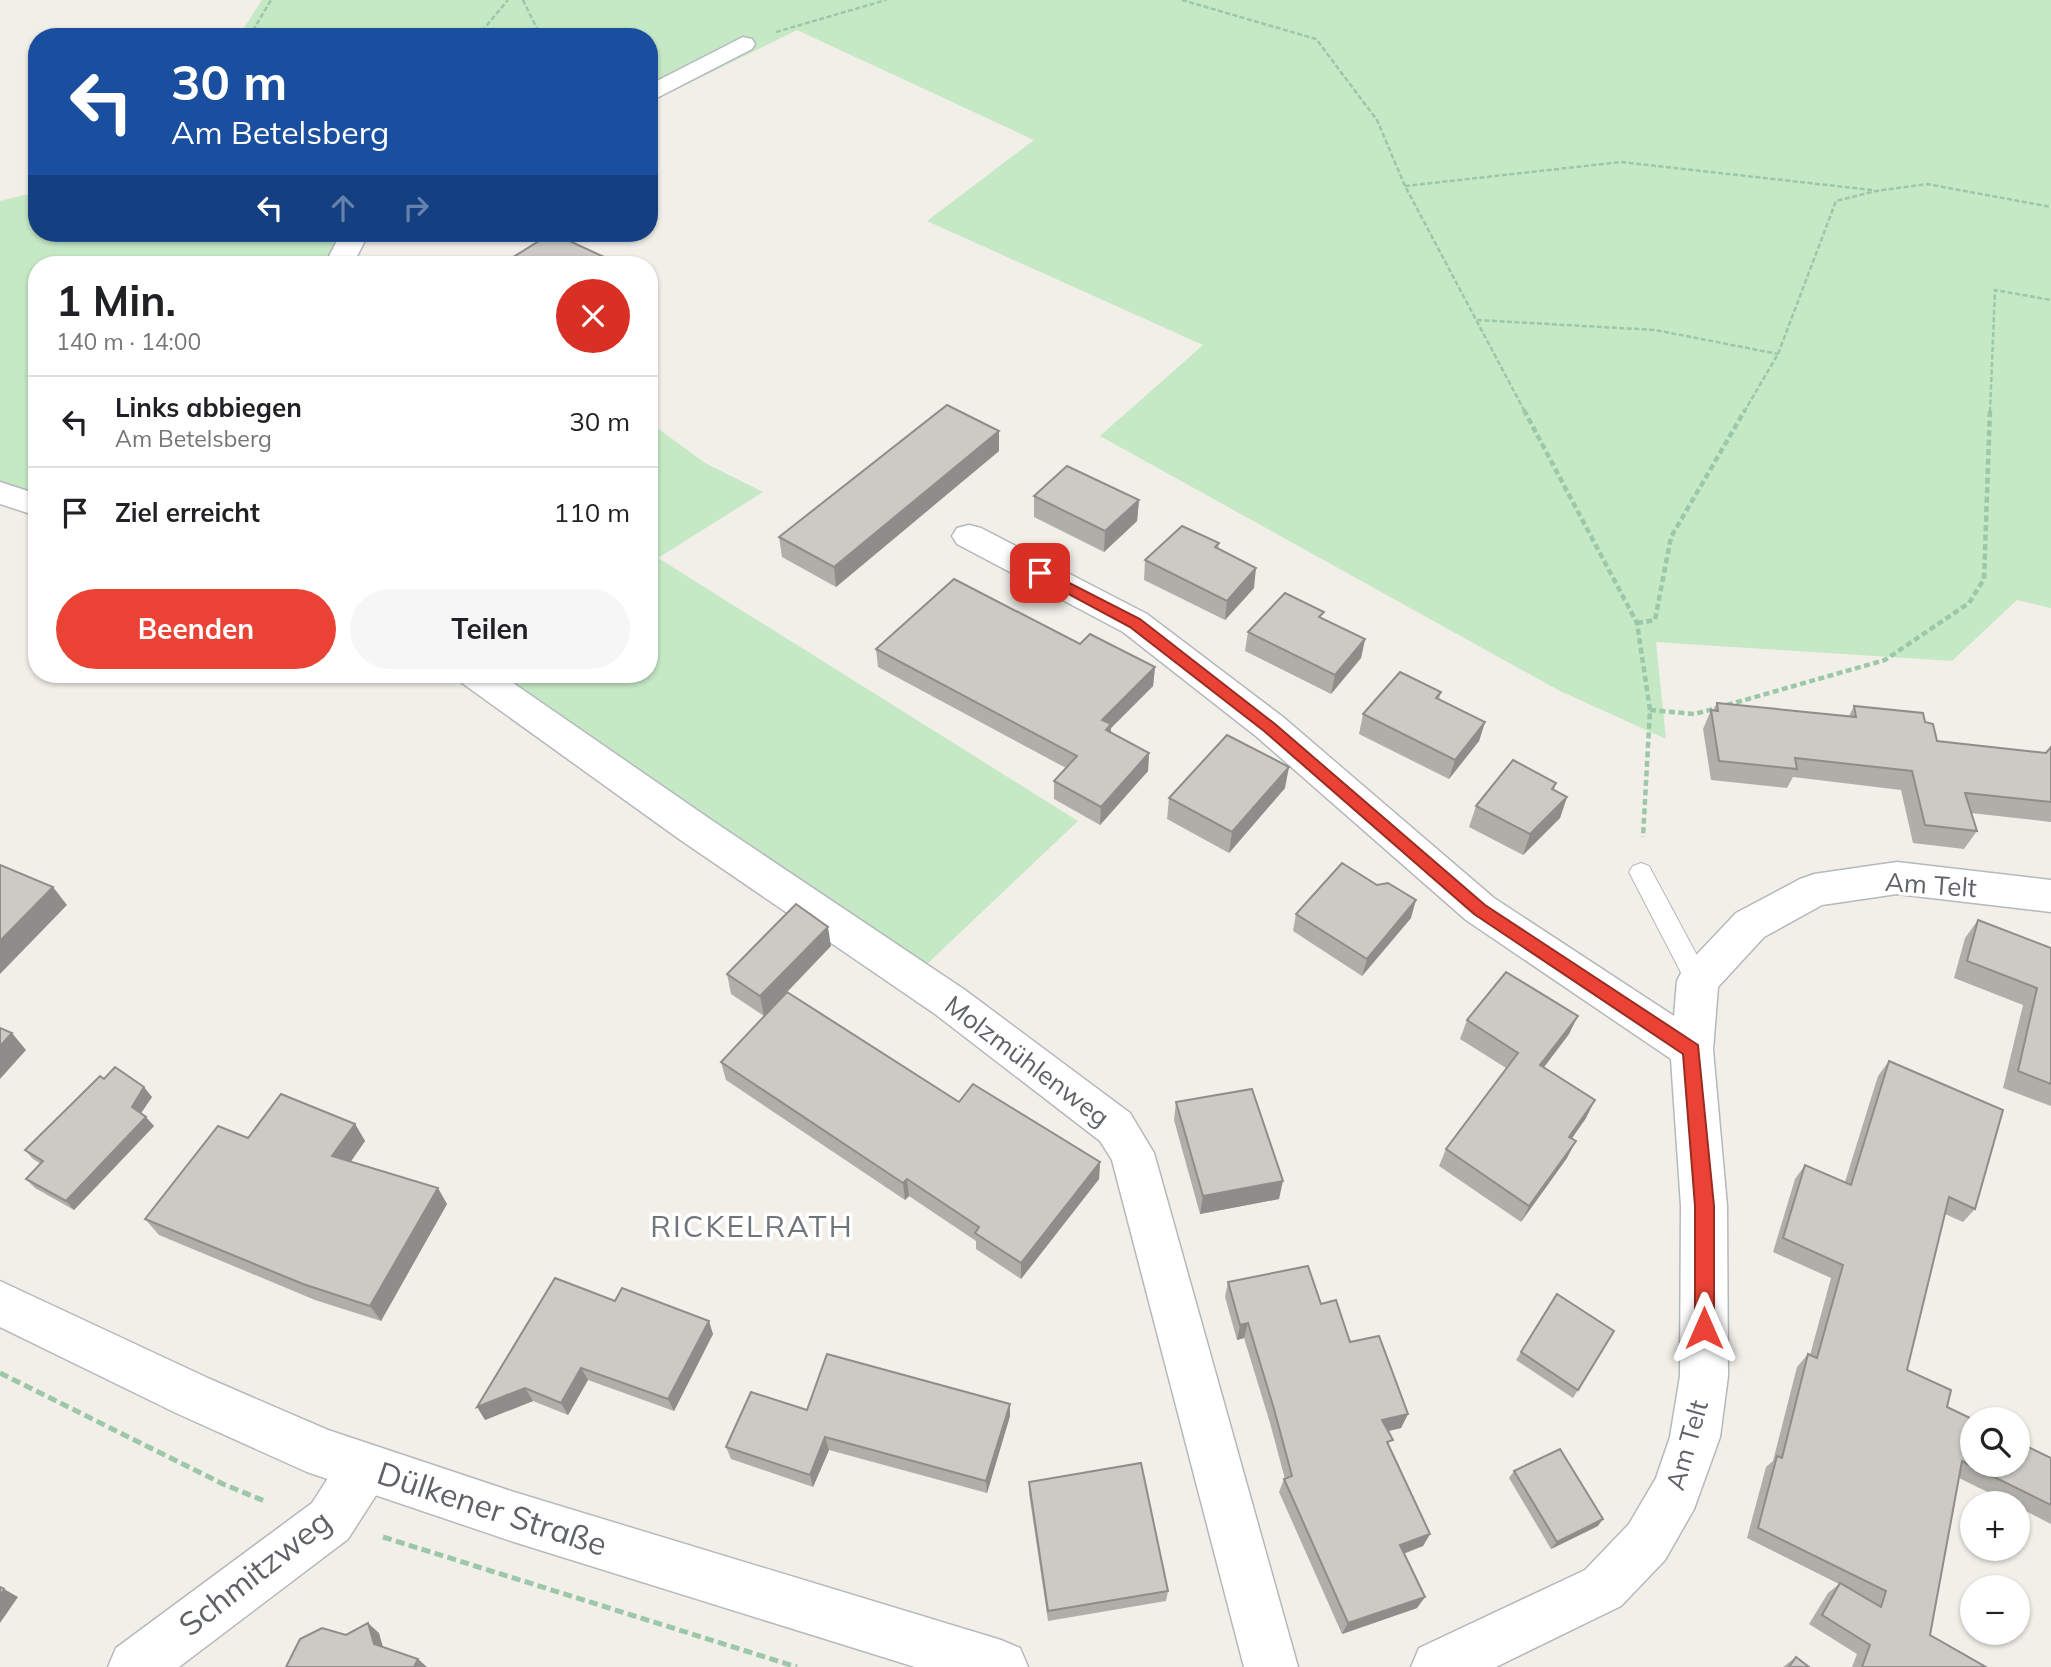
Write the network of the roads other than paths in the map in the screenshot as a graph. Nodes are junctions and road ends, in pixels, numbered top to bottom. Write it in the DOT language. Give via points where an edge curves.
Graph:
graph roads {
  1 [pos="743,44"];
  2 [pos="658,90"];
  3 [pos="0,493"];
  4 [pos="28,502"];
  5 [pos="969,536"];
  6 [pos="488,683"];
  7 [pos="1641,872"];
  8 [pos="2051,896"];
  9 [pos="1698,981"];
  10 [pos="1692,1050"];
  11 [pos="0,1303"];
  12 [pos="365,1468"];
  13 [pos="135,1667"];
  14 [pos="1002,1667"];
  15 [pos="1271,1667"];
  16 [pos="1438,1667"];
  1 -- 2 [label="street"];
  3 -- 4 [label="street"];
  5 -- 10 [label="street" via="1135,623 1270,727 1480,909"];
  6 -- 15 [label="street, Molzmühlenweg" via="950,1002 1115,1127 1132,1153"];
  7 -- 9 [label="lane"];
  8 -- 9 [label="street, Am Telt" via="1897,878 1814,890 1750,925"];
  9 -- 10 [label="street, Am Telt"];
  10 -- 16 [label="street, Am Telt" via="1704,1206 1704,1377 1695,1437 1676,1491 1647,1542 1603,1588"];
  11 -- 12 [label="street, Dülkener Straße" via="193,1396"];
  12 -- 13 [label="street, Schmitzweg" via="330,1521"];
  12 -- 14 [label="street, Dülkener Straße"];
}
